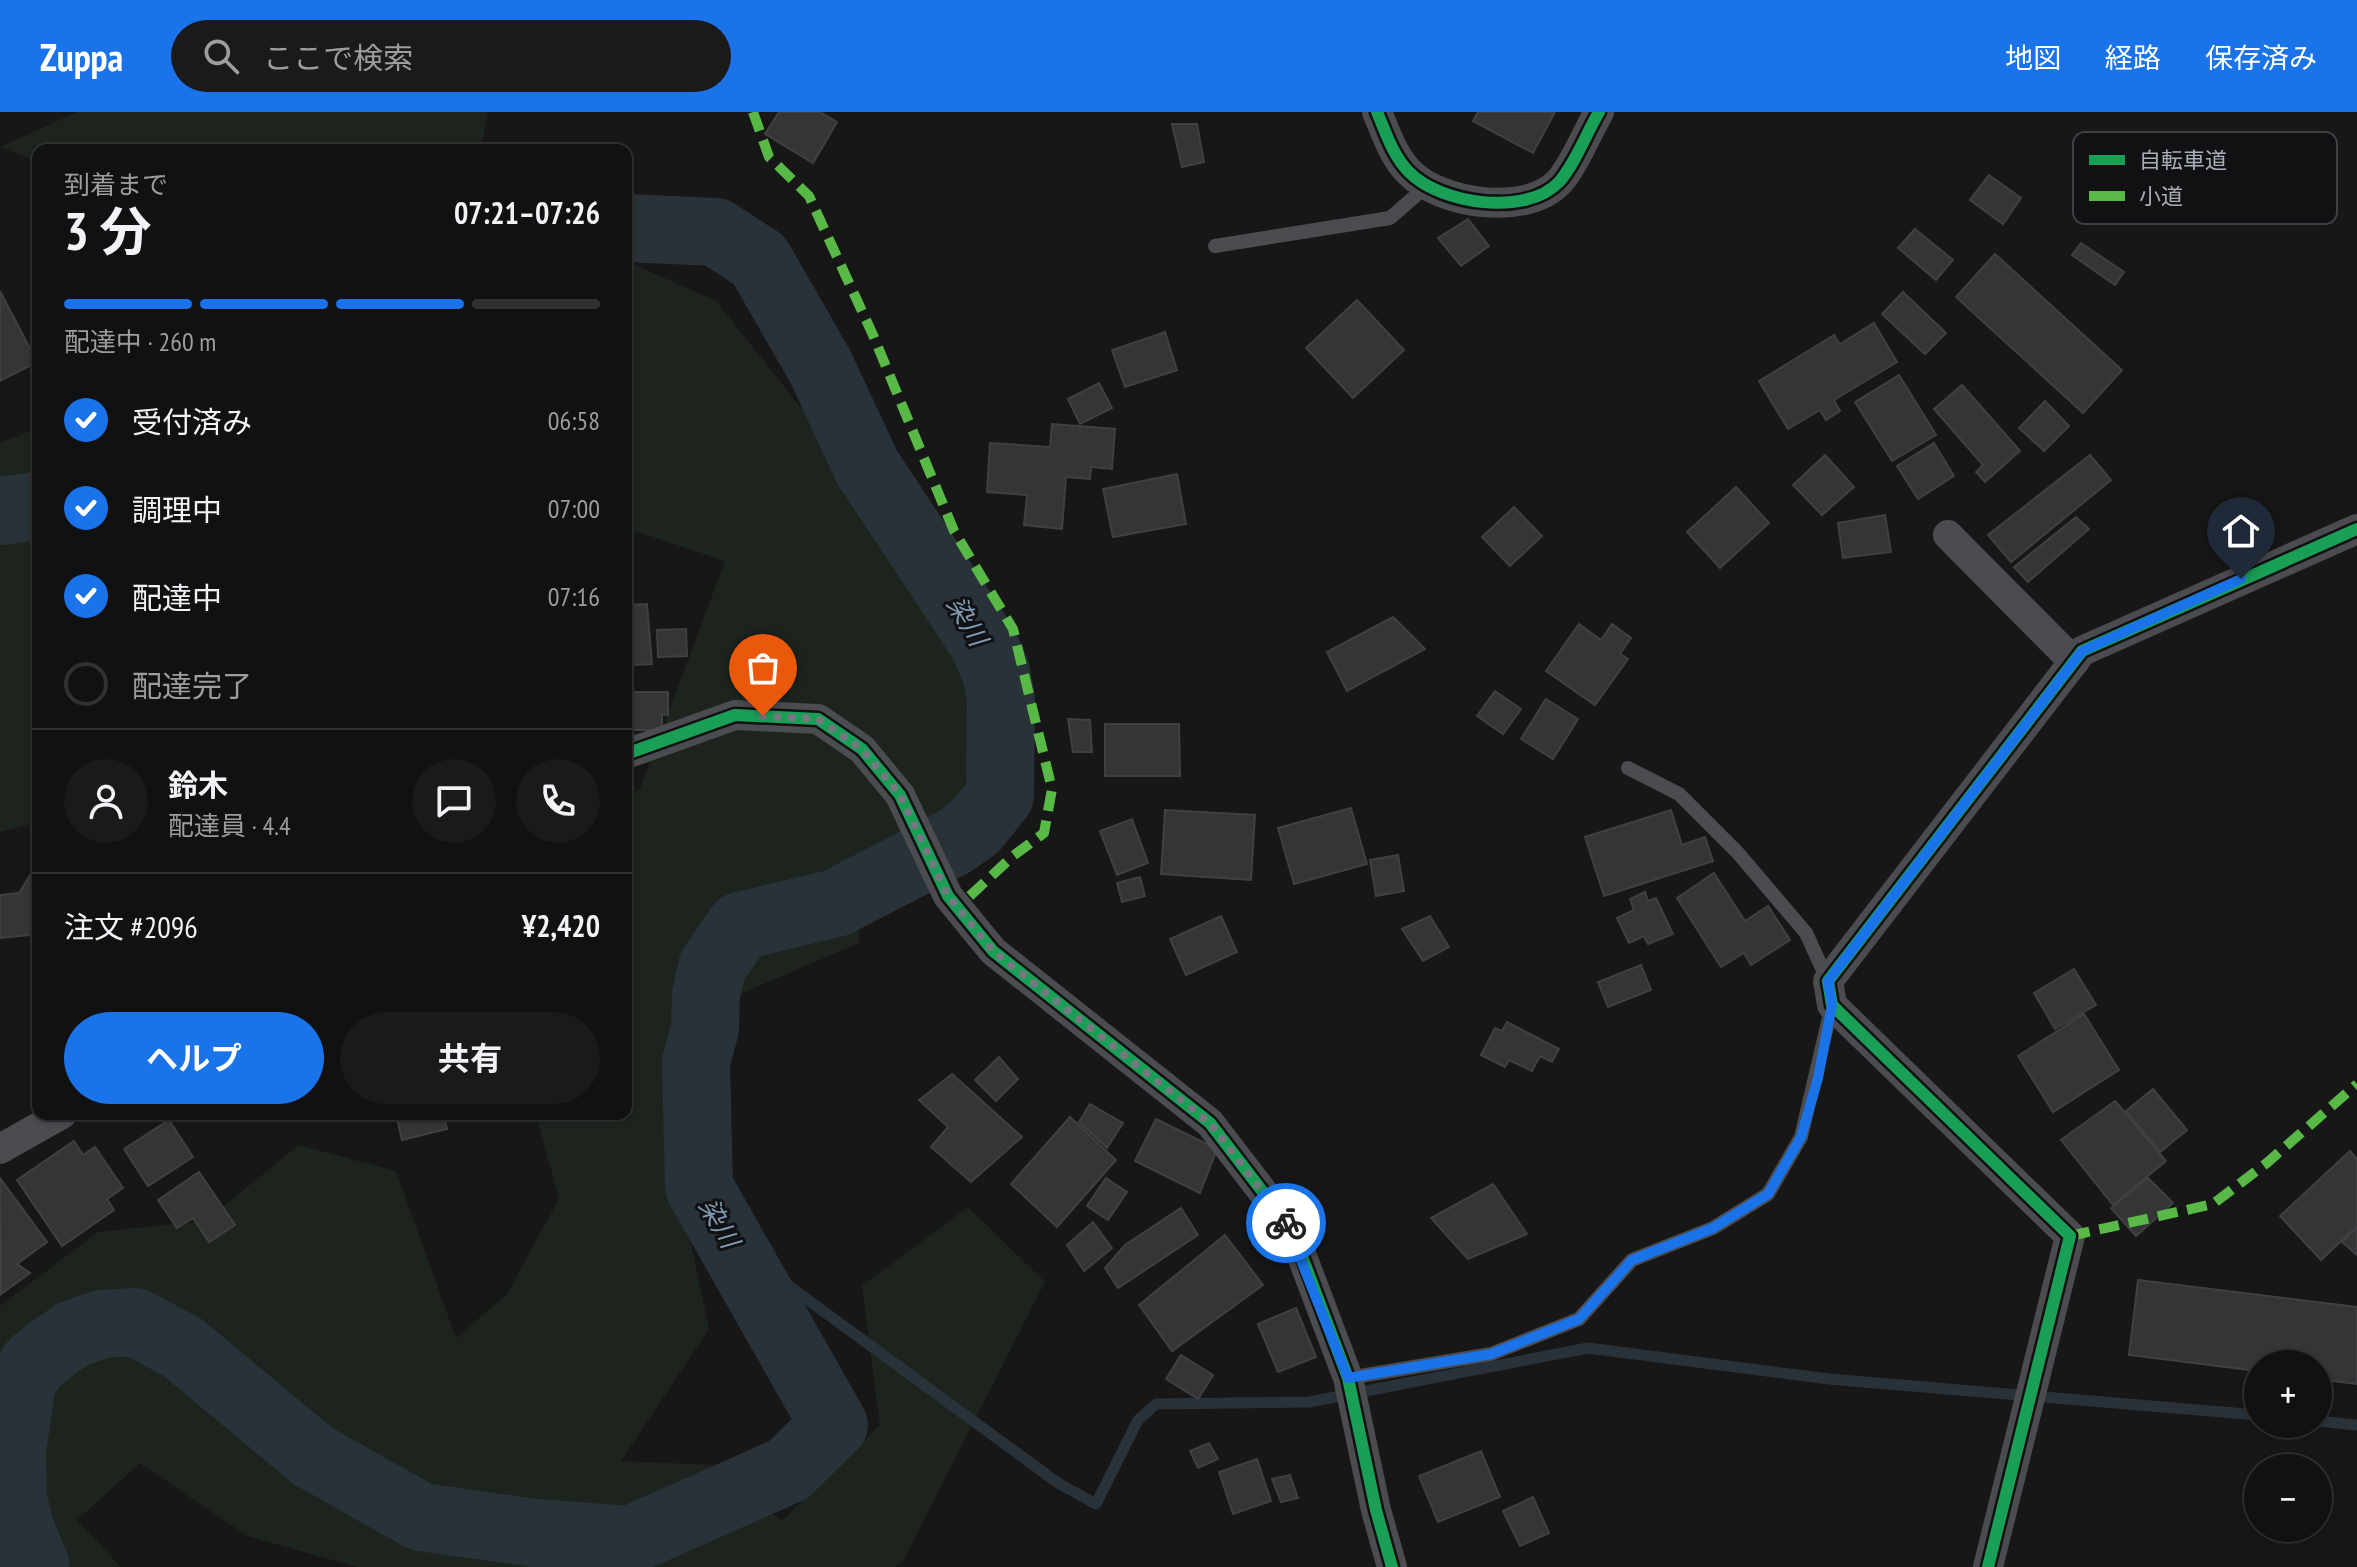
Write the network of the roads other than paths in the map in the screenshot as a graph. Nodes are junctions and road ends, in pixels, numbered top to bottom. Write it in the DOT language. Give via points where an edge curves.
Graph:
graph roads {
  1 [pos="1377,112"];
  2 [pos="1599,112"];
  3 [pos="1428,185"];
  4 [pos="1215,246"];
  5 [pos="2357,529"];
  6 [pos="1948,535"];
  7 [pos="2074,662"];
  8 [pos="632,752"];
  9 [pos="1628,768"];
  10 [pos="1830,993"];
  11 [pos="51,1120"];
  12 [pos="0,1149"];
  13 [pos="1348,1378"];
  14 [pos="1392,1567"];
  15 [pos="1988,1567"];
  1 -- 3 [label="street" via="1395,153"];
  2 -- 3 [label="street" via="1559,182 1536,198 1488,204 1444,195"];
  3 -- 4 [label="lane" via="1390,218"];
  5 -- 7 [label="street" via="2082,651"];
  6 -- 7 [label="street"];
  7 -- 10 [label="street"];
  8 -- 13 [label="street" via="735,715 818,719 862,749 900,795 948,896 993,951 1210,1123 1292,1230"];
  9 -- 10 [label="lane" via="1679,794 1738,853 1806,933"];
  10 -- 13 [label="lane" via="1818,1078 1801,1137 1768,1194 1713,1228 1632,1260 1579,1319 1491,1354"];
  10 -- 15 [label="street" via="2070,1236"];
  11 -- 12 [label="street"];
  13 -- 14 [label="street"];
}
